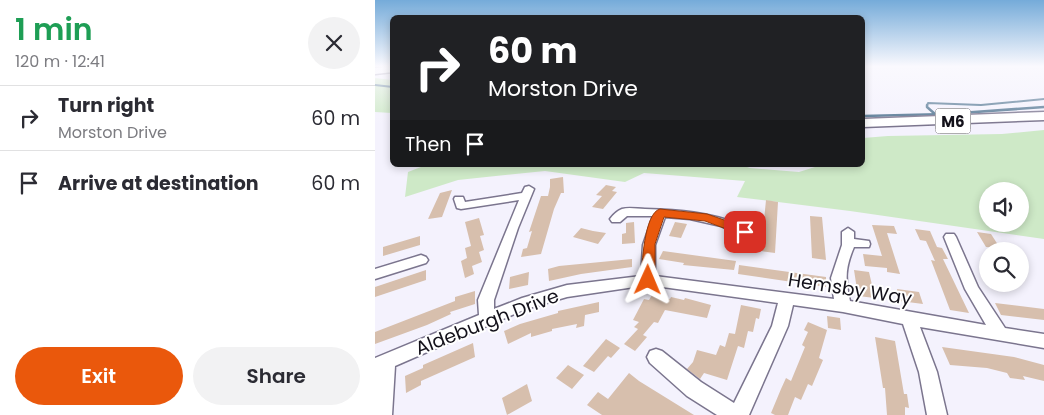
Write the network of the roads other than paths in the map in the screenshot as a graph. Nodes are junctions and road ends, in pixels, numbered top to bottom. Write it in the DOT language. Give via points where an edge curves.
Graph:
graph roads {
  1 [pos="1044,116"];
  2 [pos="865,123"];
  3 [pos="1044,123"];
  4 [pos="865,130"];
  5 [pos="460,206"];
  6 [pos="620,211"];
  7 [pos="660,212"];
  8 [pos="748,219"];
  9 [pos="950,236"];
  10 [pos="864,244"];
  11 [pos="421,260"];
  12 [pos="375,274"];
  13 [pos="648,280"];
  14 [pos="787,298"];
  15 [pos="843,306"];
  16 [pos="487,319"];
  17 [pos="909,319"];
  18 [pos="999,335"];
  19 [pos="1044,341"];
  20 [pos="656,357"];
  21 [pos="381,364"];
  22 [pos="382,415"];
  23 [pos="737,415"];
  24 [pos="937,415"];
  1 -- 2 [label="highway, M6"];
  3 -- 4 [label="highway, M6"];
  5 -- 16 [label="street" via="527,192 486,300"];
  6 -- 7 [label="street"];
  7 -- 8 [label="street" via="707,218 748,234"];
  7 -- 13 [label="street" via="649,244"];
  9 -- 18 [label="street" via="972,289"];
  10 -- 15 [label="street" via="847,237 838,278"];
  11 -- 12 [label="street"];
  13 -- 14 [label="street, Hemsby Way"];
  13 -- 16 [label="street, Aldeburgh Drive" via="567,291 522,304"];
  14 -- 15 [label="street, Hemsby Way"];
  14 -- 23 [label="street" via="780,326"];
  15 -- 17 [label="street, Hemsby Way"];
  16 -- 21 [label="street, Aldeburgh Drive"];
  17 -- 18 [label="street, Hemsby Way"];
  17 -- 24 [label="street" via="928,372"];
  18 -- 19 [label="street, Hemsby Way"];
  20 -- 23 [label="street" via="694,389"];
  21 -- 22 [label="street, Aldeburgh Drive"];
}
